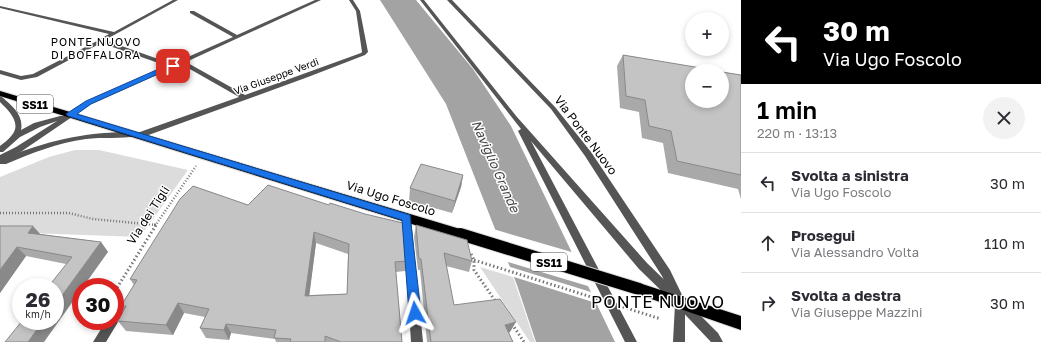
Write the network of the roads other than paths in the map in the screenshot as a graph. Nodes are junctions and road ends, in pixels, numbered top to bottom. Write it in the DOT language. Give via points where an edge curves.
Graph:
graph roads {
  1 [pos="176,0"];
  2 [pos="304,0"];
  3 [pos="319,0"];
  4 [pos="351,0"];
  5 [pos="422,0"];
  6 [pos="449,0"];
  7 [pos="312,3"];
  8 [pos="0,7"];
  9 [pos="192,12"];
  10 [pos="112,33"];
  11 [pos="237,37"];
  12 [pos="100,40"];
  13 [pos="182,62"];
  14 [pos="173,66"];
  15 [pos="0,72"];
  16 [pos="0,93"];
  17 [pos="0,98"];
  18 [pos="245,98"];
  19 [pos="70,114"];
  20 [pos="515,118"];
  21 [pos="138,134"];
  22 [pos="17,135"];
  23 [pos="0,150"];
  24 [pos="0,158"];
  25 [pos="0,163"];
  26 [pos="407,218"];
  27 [pos="680,302"];
  28 [pos="741,323"];
  29 [pos="107,330"];
  30 [pos="100,342"];
  31 [pos="417,342"];
  32 [pos="631,342"];
  33 [pos="679,342"];
  34 [pos="717,342"];
  1 -- 10 [label="street"];
  2 -- 7 [label="street"];
  3 -- 7 [label="street"];
  4 -- 18 [label="street, Via Giuseppe Verdi" via="358,11 365,52 363,54"];
  5 -- 20 [label="street"];
  6 -- 27 [label="street, Via Ponte Nuovo" via="558,114 588,154 666,273"];
  7 -- 11 [label="street"];
  8 -- 10 [label="street"];
  9 -- 11 [label="street"];
  10 -- 12 [label="street"];
  11 -- 13 [label="street"];
  12 -- 14 [label="street"];
  12 -- 15 [label="street" via="35,76 21,78"];
  13 -- 14 [label="street"];
  13 -- 18 [label="street"];
  14 -- 19 [label="street"];
  16 -- 19 [label="main road, SS11"];
  17 -- 22 [label="street" via="14,113 19,123"];
  18 -- 21 [label="street, Via Giuseppe Verdi"];
  19 -- 21 [label="main road, SS11"];
  19 -- 22 [label="street"];
  19 -- 24 [label="street" via="19,149"];
  20 -- 27 [label="street" via="643,266"];
  20 -- 32 [label="street"];
  21 -- 25 [label="street, Via Giuseppe Verdi" via="107,134 73,139 42,147"];
  21 -- 26 [label="main road, Via Ugo Foscolo / SS11"];
  22 -- 23 [label="street"];
  26 -- 27 [label="main road, Via Ugo Foscolo / SS11, bridge"];
  26 -- 31 [label="street"];
  27 -- 28 [label="main road, Via Ugo Foscolo"];
  27 -- 33 [label="street"];
  27 -- 34 [label="street"];
  29 -- 30 [label="street"];
}
